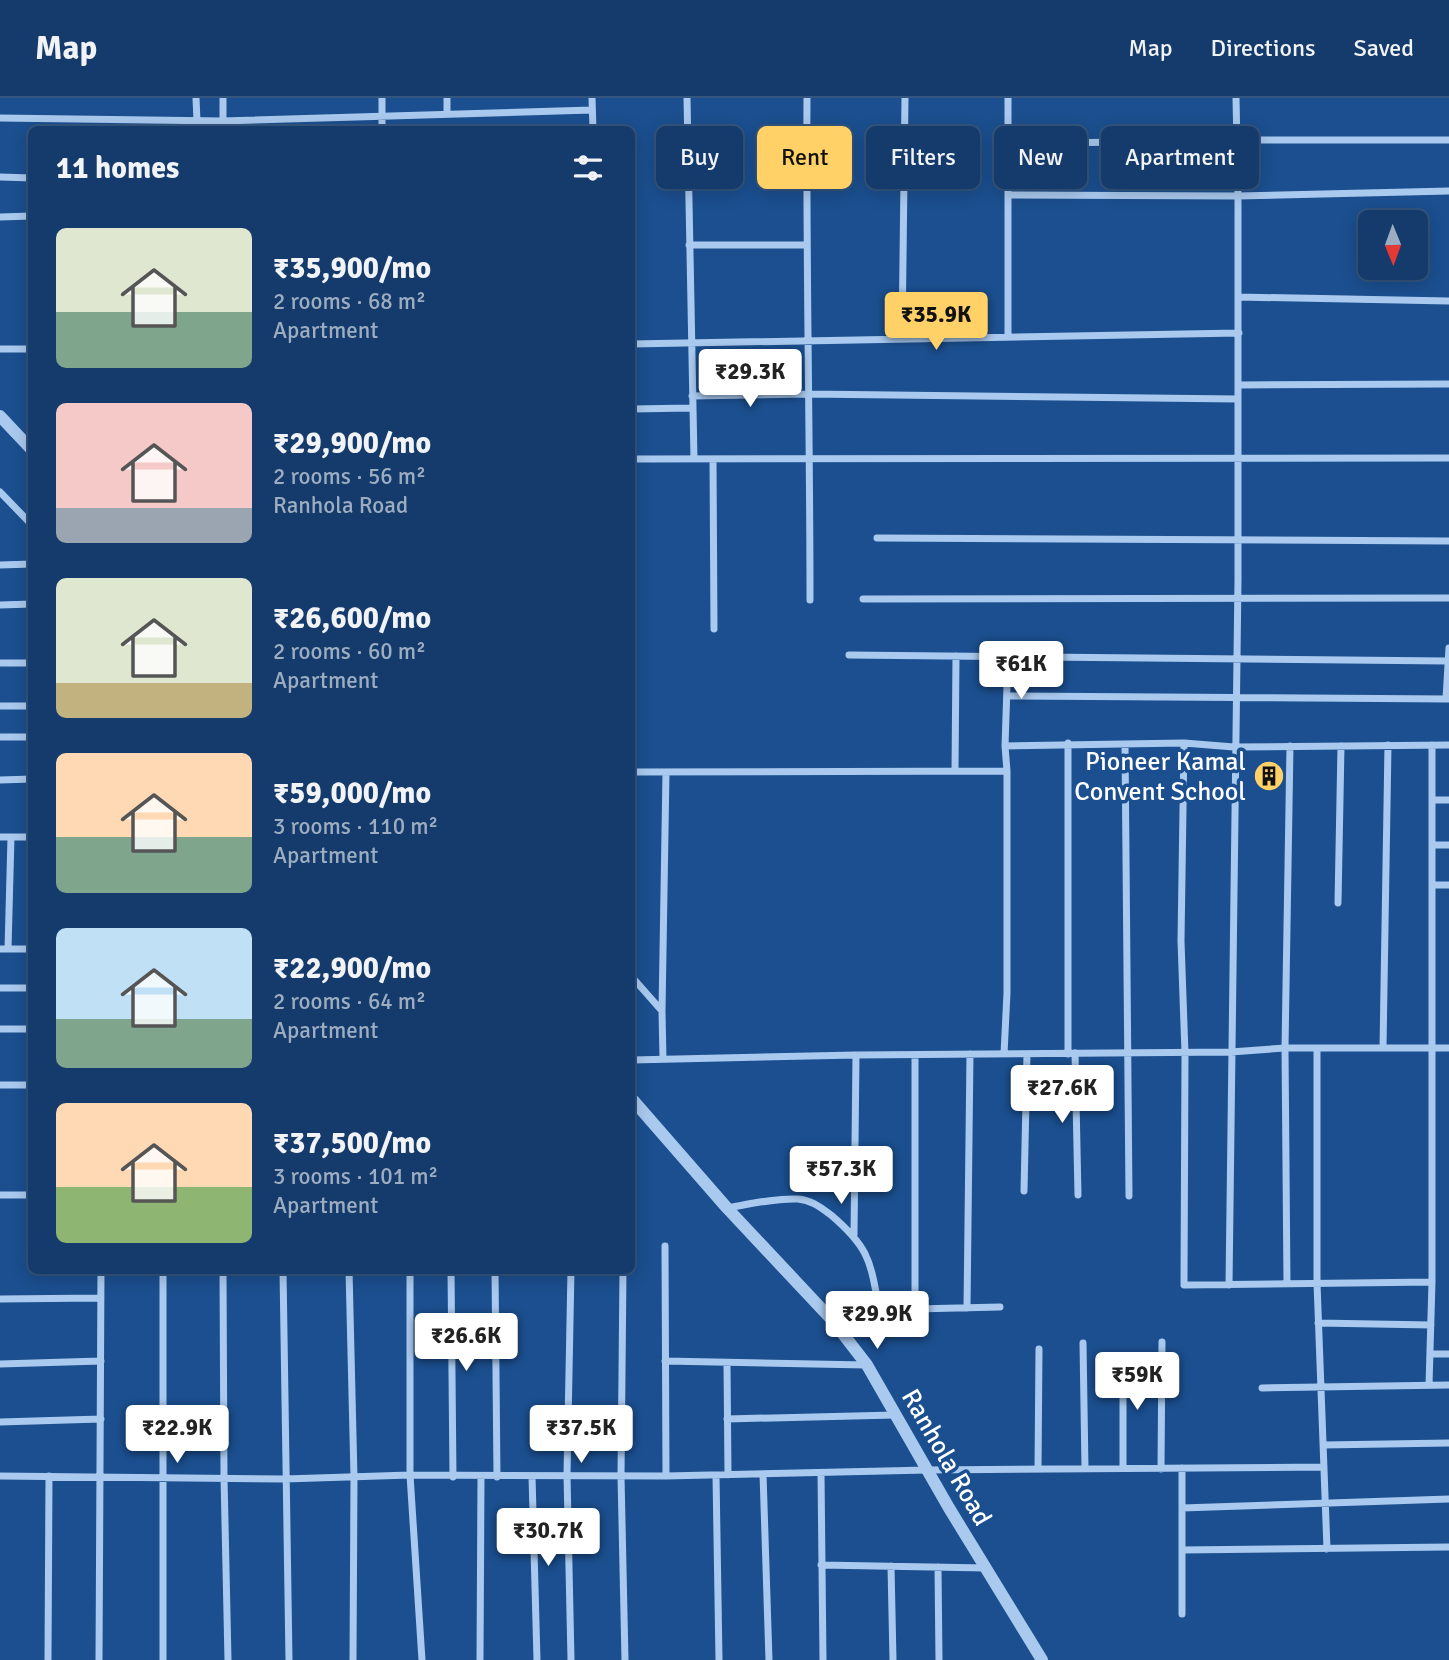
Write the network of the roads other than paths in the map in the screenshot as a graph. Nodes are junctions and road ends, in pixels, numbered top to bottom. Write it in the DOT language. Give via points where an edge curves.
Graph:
graph roads {
  1 [pos="196,98"];
  2 [pos="223,98"];
  3 [pos="382,98"];
  4 [pos="447,98"];
  5 [pos="592,98"];
  6 [pos="687,98"];
  7 [pos="807,98"];
  8 [pos="905,98"];
  9 [pos="1008,98"];
  10 [pos="1236,98"];
  11 [pos="592,110"];
  12 [pos="447,113"];
  13 [pos="382,115"];
  14 [pos="0,118"];
  15 [pos="197,121"];
  16 [pos="223,125"];
  17 [pos="382,126"];
  18 [pos="593,126"];
  19 [pos="1008,126"];
  20 [pos="1237,126"];
  21 [pos="1259,140"];
  22 [pos="1449,140"];
  23 [pos="0,177"];
  24 [pos="28,178"];
  25 [pos="1008,189"];
  26 [pos="1238,189"];
  27 [pos="1449,191"];
  28 [pos="1008,195"];
  29 [pos="1238,195"];
  30 [pos="28,216"];
  31 [pos="0,217"];
  32 [pos="689,245"];
  33 [pos="807,245"];
  34 [pos="1239,297"];
  35 [pos="1449,301"];
  36 [pos="1239,333"];
  37 [pos="1008,337"];
  38 [pos="902,339"];
  39 [pos="806,341"];
  40 [pos="691,343"];
  41 [pos="635,344"];
  42 [pos="0,349"];
  43 [pos="28,349"];
  44 [pos="1449,384"];
  45 [pos="1238,385"];
  46 [pos="808,394"];
  47 [pos="692,396"];
  48 [pos="1238,399"];
  49 [pos="635,408"];
  50 [pos="692,408"];
  51 [pos="0,416"];
  52 [pos="28,446"];
  53 [pos="1449,458"];
  54 [pos="635,459"];
  55 [pos="694,459"];
  56 [pos="713,459"];
  57 [pos="810,459"];
  58 [pos="1238,459"];
  59 [pos="0,492"];
  60 [pos="28,521"];
  61 [pos="877,538"];
  62 [pos="1238,539"];
  63 [pos="1449,541"];
  64 [pos="28,564"];
  65 [pos="0,565"];
  66 [pos="863,598"];
  67 [pos="1449,598"];
  68 [pos="1238,599"];
  69 [pos="810,600"];
  70 [pos="28,604"];
  71 [pos="0,605"];
  72 [pos="714,629"];
  73 [pos="1449,648"];
  74 [pos="849,655"];
  75 [pos="956,656"];
  76 [pos="1008,656"];
  77 [pos="1236,658"];
  78 [pos="1447,661"];
  79 [pos="0,663"];
  80 [pos="28,663"];
  81 [pos="1007,696"];
  82 [pos="1235,698"];
  83 [pos="1448,699"];
  84 [pos="0,706"];
  85 [pos="28,706"];
  86 [pos="0,737"];
  87 [pos="28,737"];
  88 [pos="1068,743"];
  89 [pos="1184,743"];
  90 [pos="1125,744"];
  91 [pos="1388,745"];
  92 [pos="1432,745"];
  93 [pos="1449,745"];
  94 [pos="1005,746"];
  95 [pos="1290,746"];
  96 [pos="1341,746"];
  97 [pos="1234,747"];
  98 [pos="955,771"];
  99 [pos="1007,771"];
  100 [pos="635,772"];
  101 [pos="666,772"];
  102 [pos="28,779"];
  103 [pos="0,780"];
  104 [pos="1433,800"];
  105 [pos="1449,800"];
  106 [pos="0,837"];
  107 [pos="11,837"];
  108 [pos="28,837"];
  109 [pos="1432,845"];
  110 [pos="1449,845"];
  111 [pos="1449,885"];
  112 [pos="1432,886"];
  113 [pos="0,887"];
  114 [pos="10,887"];
  115 [pos="1338,903"];
  116 [pos="4,949"];
  117 [pos="28,949"];
  118 [pos="635,980"];
  119 [pos="0,988"];
  120 [pos="28,988"];
  121 [pos="662,1012"];
  122 [pos="0,1029"];
  123 [pos="28,1029"];
  124 [pos="1285,1048"];
  125 [pos="1317,1048"];
  126 [pos="1383,1048"];
  127 [pos="1431,1048"];
  128 [pos="1449,1048"];
  129 [pos="1231,1052"];
  130 [pos="1128,1053"];
  131 [pos="1185,1053"];
  132 [pos="970,1054"];
  133 [pos="1004,1054"];
  134 [pos="1027,1054"];
  135 [pos="1071,1054"];
  136 [pos="856,1055"];
  137 [pos="915,1055"];
  138 [pos="663,1059"];
  139 [pos="635,1060"];
  140 [pos="0,1085"];
  141 [pos="28,1086"];
  142 [pos="635,1102"];
  143 [pos="1024,1191"];
  144 [pos="0,1195"];
  145 [pos="28,1195"];
  146 [pos="1078,1195"];
  147 [pos="1129,1196"];
  148 [pos="727,1208"];
  149 [pos="854,1235"];
  150 [pos="665,1246"];
  151 [pos="102,1274"];
  152 [pos="163,1274"];
  153 [pos="223,1274"];
  154 [pos="283,1274"];
  155 [pos="349,1274"];
  156 [pos="410,1274"];
  157 [pos="451,1274"];
  158 [pos="495,1274"];
  159 [pos="571,1274"];
  160 [pos="623,1274"];
  161 [pos="1432,1282"];
  162 [pos="1317,1283"];
  163 [pos="1287,1284"];
  164 [pos="1228,1285"];
  165 [pos="101,1298"];
  166 [pos="0,1299"];
  167 [pos="1000,1307"];
  168 [pos="967,1308"];
  169 [pos="915,1309"];
  170 [pos="880,1313"];
  171 [pos="833,1321"];
  172 [pos="1318,1323"];
  173 [pos="1431,1325"];
  174 [pos="1162,1342"];
  175 [pos="1083,1343"];
  176 [pos="1040,1349"];
  177 [pos="1430,1354"];
  178 [pos="1449,1354"];
  179 [pos="1123,1356"];
  180 [pos="101,1361"];
  181 [pos="665,1361"];
  182 [pos="727,1363"];
  183 [pos="0,1364"];
  184 [pos="867,1366"];
  185 [pos="1429,1385"];
  186 [pos="1449,1385"];
  187 [pos="1321,1387"];
  188 [pos="1262,1388"];
  189 [pos="896,1415"];
  190 [pos="101,1419"];
  191 [pos="727,1419"];
  192 [pos="0,1422"];
  193 [pos="1449,1443"];
  194 [pos="1323,1445"];
  195 [pos="1324,1467"];
  196 [pos="1123,1468"];
  197 [pos="1182,1468"];
  198 [pos="1038,1469"];
  199 [pos="1085,1469"];
  200 [pos="1161,1469"];
  201 [pos="928,1470"];
  202 [pos="763,1474"];
  203 [pos="821,1474"];
  204 [pos="410,1475"];
  205 [pos="567,1475"];
  206 [pos="716,1475"];
  207 [pos="727,1475"];
  208 [pos="0,1476"];
  209 [pos="49,1476"];
  210 [pos="453,1476"];
  211 [pos="532,1476"];
  212 [pos="621,1476"];
  213 [pos="666,1476"];
  214 [pos="100,1477"];
  215 [pos="163,1477"];
  216 [pos="224,1477"];
  217 [pos="481,1477"];
  218 [pos="497,1477"];
  219 [pos="354,1478"];
  220 [pos="285,1479"];
  221 [pos="1449,1499"];
  222 [pos="1325,1505"];
  223 [pos="1182,1508"];
  224 [pos="1449,1547"];
  225 [pos="1327,1549"];
  226 [pos="1182,1550"];
  227 [pos="821,1565"];
  228 [pos="891,1566"];
  229 [pos="938,1567"];
  230 [pos="987,1568"];
  231 [pos="1182,1614"];
  232 [pos="48,1660"];
  233 [pos="99,1660"];
  234 [pos="163,1660"];
  235 [pos="228,1660"];
  236 [pos="289,1660"];
  237 [pos="353,1660"];
  238 [pos="422,1660"];
  239 [pos="481,1660"];
  240 [pos="537,1660"];
  241 [pos="571,1660"];
  242 [pos="625,1660"];
  243 [pos="719,1660"];
  244 [pos="769,1660"];
  245 [pos="823,1660"];
  246 [pos="893,1660"];
  247 [pos="939,1660"];
  248 [pos="1042,1660"];
  1 -- 15 [label="street"];
  2 -- 16 [label="street"];
  3 -- 13 [label="street"];
  4 -- 12 [label="street"];
  5 -- 11 [label="street"];
  6 -- 32 [label="street"];
  7 -- 33 [label="street"];
  8 -- 38 [label="street"];
  9 -- 19 [label="street"];
  10 -- 20 [label="street"];
  11 -- 12 [label="street"];
  11 -- 18 [label="street"];
  12 -- 13 [label="street"];
  13 -- 16 [label="street"];
  13 -- 17 [label="street"];
  14 -- 15 [label="street"];
  15 -- 16 [label="street"];
  21 -- 22 [label="street"];
  23 -- 24 [label="street"];
  25 -- 28 [label="street"];
  26 -- 29 [label="street"];
  27 -- 29 [label="street"];
  28 -- 29 [label="street"];
  28 -- 37 [label="street"];
  29 -- 34 [label="street"];
  30 -- 31 [label="street"];
  32 -- 33 [label="street"];
  32 -- 40 [label="street"];
  33 -- 39 [label="street"];
  34 -- 35 [label="street"];
  34 -- 36 [label="street"];
  36 -- 37 [label="street"];
  36 -- 45 [label="street"];
  37 -- 38 [label="street"];
  38 -- 39 [label="street"];
  39 -- 40 [label="street"];
  39 -- 46 [label="street"];
  40 -- 41 [label="street"];
  40 -- 47 [label="street"];
  42 -- 43 [label="street"];
  44 -- 45 [label="street"];
  45 -- 48 [label="street"];
  46 -- 47 [label="street"];
  46 -- 48 [label="street"];
  46 -- 57 [label="street"];
  47 -- 50 [label="street"];
  48 -- 58 [label="street"];
  49 -- 50 [label="street"];
  50 -- 55 [label="street"];
  51 -- 52 [label="street"];
  53 -- 58 [label="street"];
  54 -- 55 [label="street"];
  55 -- 56 [label="street"];
  56 -- 57 [label="street"];
  56 -- 72 [label="street"];
  57 -- 58 [label="street"];
  57 -- 69 [label="street"];
  58 -- 62 [label="street"];
  59 -- 60 [label="street"];
  61 -- 62 [label="street"];
  62 -- 63 [label="street"];
  62 -- 68 [label="street"];
  64 -- 65 [label="street"];
  66 -- 68 [label="street"];
  67 -- 68 [label="street"];
  68 -- 77 [label="street"];
  70 -- 71 [label="street"];
  73 -- 78 [label="street"];
  74 -- 75 [label="street"];
  75 -- 76 [label="street"];
  75 -- 98 [label="street"];
  76 -- 77 [label="street"];
  76 -- 81 [label="street"];
  77 -- 78 [label="street"];
  77 -- 82 [label="street"];
  78 -- 83 [label="street"];
  79 -- 80 [label="street"];
  81 -- 82 [label="street"];
  81 -- 94 [label="street"];
  82 -- 83 [label="street"];
  82 -- 97 [label="street"];
  84 -- 85 [label="street"];
  86 -- 87 [label="street"];
  88 -- 90 [label="street"];
  88 -- 94 [label="street"];
  88 -- 135 [label="street"];
  89 -- 90 [label="street"];
  89 -- 97 [label="street"];
  89 -- 131 [label="street" via="1181,941"];
  90 -- 130 [label="street"];
  91 -- 92 [label="street"];
  91 -- 96 [label="street"];
  91 -- 126 [label="street"];
  92 -- 93 [label="street"];
  92 -- 104 [label="street"];
  94 -- 99 [label="street"];
  95 -- 96 [label="street"];
  95 -- 97 [label="street"];
  95 -- 124 [label="street"];
  96 -- 115 [label="street"];
  97 -- 129 [label="street"];
  98 -- 99 [label="street"];
  98 -- 101 [label="street"];
  99 -- 133 [label="street"];
  100 -- 101 [label="street"];
  101 -- 121 [label="street"];
  102 -- 103 [label="street"];
  104 -- 105 [label="street"];
  104 -- 109 [label="street"];
  106 -- 107 [label="street"];
  107 -- 108 [label="street"];
  107 -- 114 [label="street"];
  109 -- 110 [label="street"];
  109 -- 112 [label="street"];
  111 -- 112 [label="street"];
  112 -- 127 [label="street"];
  113 -- 114 [label="street"];
  114 -- 116 [label="street"];
  116 -- 117 [label="street"];
  118 -- 121 [label="street"];
  119 -- 120 [label="street"];
  121 -- 138 [label="street"];
  122 -- 123 [label="street"];
  124 -- 125 [label="street"];
  124 -- 129 [label="street"];
  124 -- 163 [label="street"];
  125 -- 126 [label="street"];
  125 -- 162 [label="street"];
  126 -- 127 [label="street"];
  127 -- 128 [label="street"];
  127 -- 161 [label="street"];
  129 -- 131 [label="street"];
  129 -- 164 [label="street"];
  130 -- 131 [label="street"];
  130 -- 135 [label="street"];
  130 -- 147 [label="street"];
  131 -- 164 [label="street" via="1184,1285"];
  132 -- 133 [label="street"];
  132 -- 137 [label="street"];
  132 -- 168 [label="street"];
  133 -- 134 [label="street"];
  134 -- 135 [label="street"];
  134 -- 143 [label="street"];
  135 -- 146 [label="street"];
  136 -- 137 [label="street"];
  136 -- 138 [label="street"];
  136 -- 149 [label="street"];
  137 -- 169 [label="street"];
  138 -- 139 [label="street"];
  140 -- 141 [label="street"];
  142 -- 148 [label="street, Ranhola Road"];
  144 -- 145 [label="street"];
  148 -- 149 [label="street" via="800,1199 817,1203"];
  148 -- 171 [label="street, Ranhola Road"];
  149 -- 170 [label="street" via="869,1258"];
  150 -- 181 [label="street"];
  151 -- 165 [label="street"];
  152 -- 215 [label="street"];
  153 -- 216 [label="street"];
  154 -- 220 [label="street"];
  155 -- 219 [label="street"];
  156 -- 204 [label="street"];
  157 -- 210 [label="street"];
  158 -- 218 [label="street"];
  159 -- 205 [label="street"];
  160 -- 212 [label="street"];
  161 -- 162 [label="street"];
  161 -- 173 [label="street"];
  162 -- 163 [label="street"];
  162 -- 172 [label="street"];
  163 -- 164 [label="street"];
  165 -- 166 [label="street"];
  165 -- 180 [label="street"];
  167 -- 168 [label="street"];
  168 -- 169 [label="street"];
  169 -- 170 [label="street"];
  170 -- 171 [label="street"];
  171 -- 184 [label="street, Ranhola Road"];
  172 -- 173 [label="street"];
  172 -- 187 [label="street"];
  173 -- 177 [label="street"];
  174 -- 200 [label="street"];
  175 -- 199 [label="street"];
  176 -- 198 [label="street"];
  177 -- 178 [label="street"];
  177 -- 185 [label="street"];
  179 -- 196 [label="street"];
  180 -- 183 [label="street"];
  180 -- 190 [label="street"];
  181 -- 182 [label="street"];
  181 -- 213 [label="street"];
  182 -- 184 [label="street"];
  182 -- 191 [label="street"];
  184 -- 189 [label="street, Ranhola Road"];
  185 -- 186 [label="street"];
  185 -- 187 [label="street"];
  187 -- 188 [label="street"];
  187 -- 194 [label="street"];
  189 -- 191 [label="street"];
  189 -- 201 [label="street, Ranhola Road"];
  190 -- 192 [label="street"];
  190 -- 214 [label="street"];
  191 -- 207 [label="street"];
  193 -- 194 [label="street"];
  194 -- 195 [label="street"];
  195 -- 197 [label="street"];
  195 -- 222 [label="street"];
  196 -- 199 [label="street"];
  196 -- 200 [label="street"];
  197 -- 200 [label="street"];
  197 -- 223 [label="street"];
  198 -- 199 [label="street"];
  198 -- 201 [label="street"];
  201 -- 203 [label="street"];
  201 -- 230 [label="street, Ranhola Road"];
  202 -- 203 [label="street"];
  202 -- 207 [label="street"];
  202 -- 244 [label="street"];
  203 -- 227 [label="street"];
  204 -- 210 [label="street"];
  204 -- 219 [label="street"];
  204 -- 238 [label="street"];
  205 -- 211 [label="street"];
  205 -- 212 [label="street"];
  205 -- 241 [label="street"];
  206 -- 207 [label="street"];
  206 -- 213 [label="street"];
  206 -- 243 [label="street"];
  208 -- 209 [label="street"];
  209 -- 214 [label="street"];
  209 -- 232 [label="street"];
  210 -- 217 [label="street"];
  211 -- 218 [label="street"];
  211 -- 240 [label="street"];
  212 -- 213 [label="street"];
  212 -- 242 [label="street"];
  214 -- 215 [label="street"];
  214 -- 233 [label="street"];
  215 -- 216 [label="street"];
  215 -- 234 [label="street"];
  216 -- 220 [label="street"];
  216 -- 235 [label="street"];
  217 -- 218 [label="street"];
  217 -- 239 [label="street"];
  219 -- 220 [label="street"];
  219 -- 237 [label="street"];
  220 -- 236 [label="street"];
  221 -- 222 [label="street"];
  222 -- 223 [label="street"];
  222 -- 225 [label="street"];
  223 -- 226 [label="street"];
  224 -- 225 [label="street"];
  225 -- 226 [label="street"];
  226 -- 231 [label="street"];
  227 -- 228 [label="street"];
  227 -- 245 [label="street"];
  228 -- 229 [label="street"];
  228 -- 246 [label="street"];
  229 -- 230 [label="street"];
  229 -- 247 [label="street"];
  230 -- 248 [label="street, Ranhola Road"];
}
